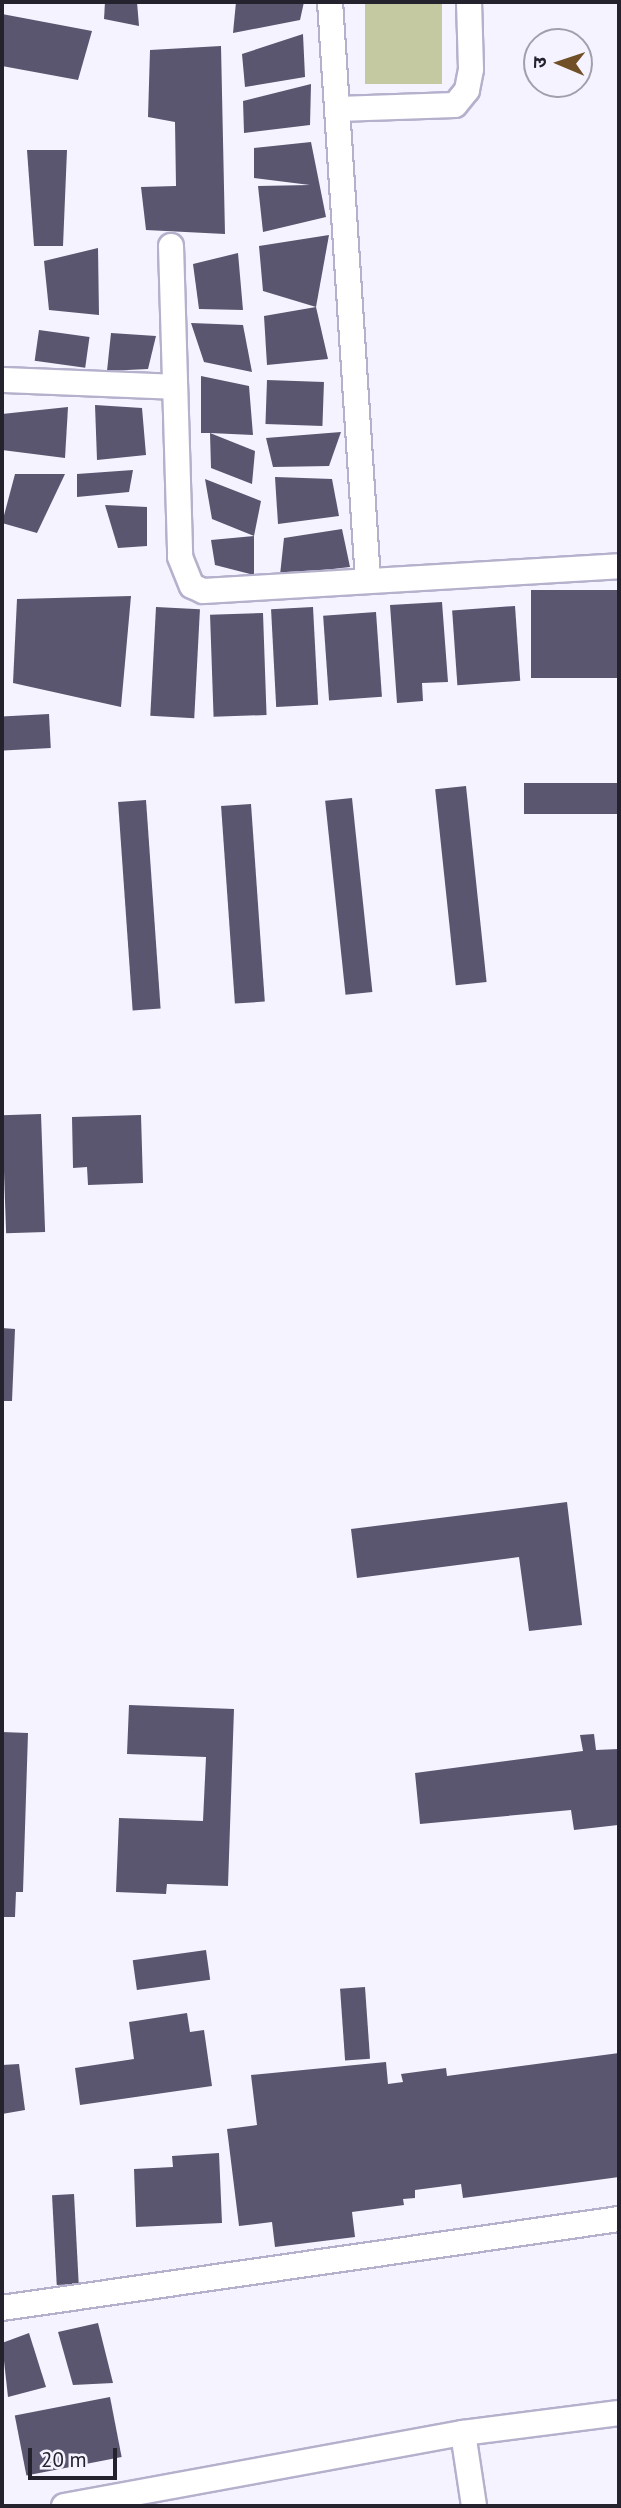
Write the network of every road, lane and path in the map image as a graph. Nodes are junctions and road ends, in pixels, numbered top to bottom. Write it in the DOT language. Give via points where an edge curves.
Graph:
graph roads {
  1 [pos="330,2"];
  2 [pos="469,2"];
  3 [pos="338,109"];
  4 [pos="171,246"];
  5 [pos="2,380"];
  6 [pos="173,387"];
  7 [pos="619,566"];
  8 [pos="368,580"];
  9 [pos="619,2219"];
  10 [pos="2,2308"];
  11 [pos="619,2413"];
  12 [pos="463,2433"];
  13 [pos="64,2506"];
  14 [pos="474,2506"];
  1 -- 3 [label="street"];
  2 -- 3 [label="street" via="471,69 467,90 455,104"];
  3 -- 8 [label="street"];
  4 -- 6 [label="street"];
  5 -- 6 [label="street"];
  6 -- 8 [label="street" via="180,557 192,586 203,591"];
  7 -- 8 [label="street"];
  9 -- 10 [label="street"];
  11 -- 12 [label="street"];
  12 -- 13 [label="street"];
  12 -- 14 [label="street"];
}
